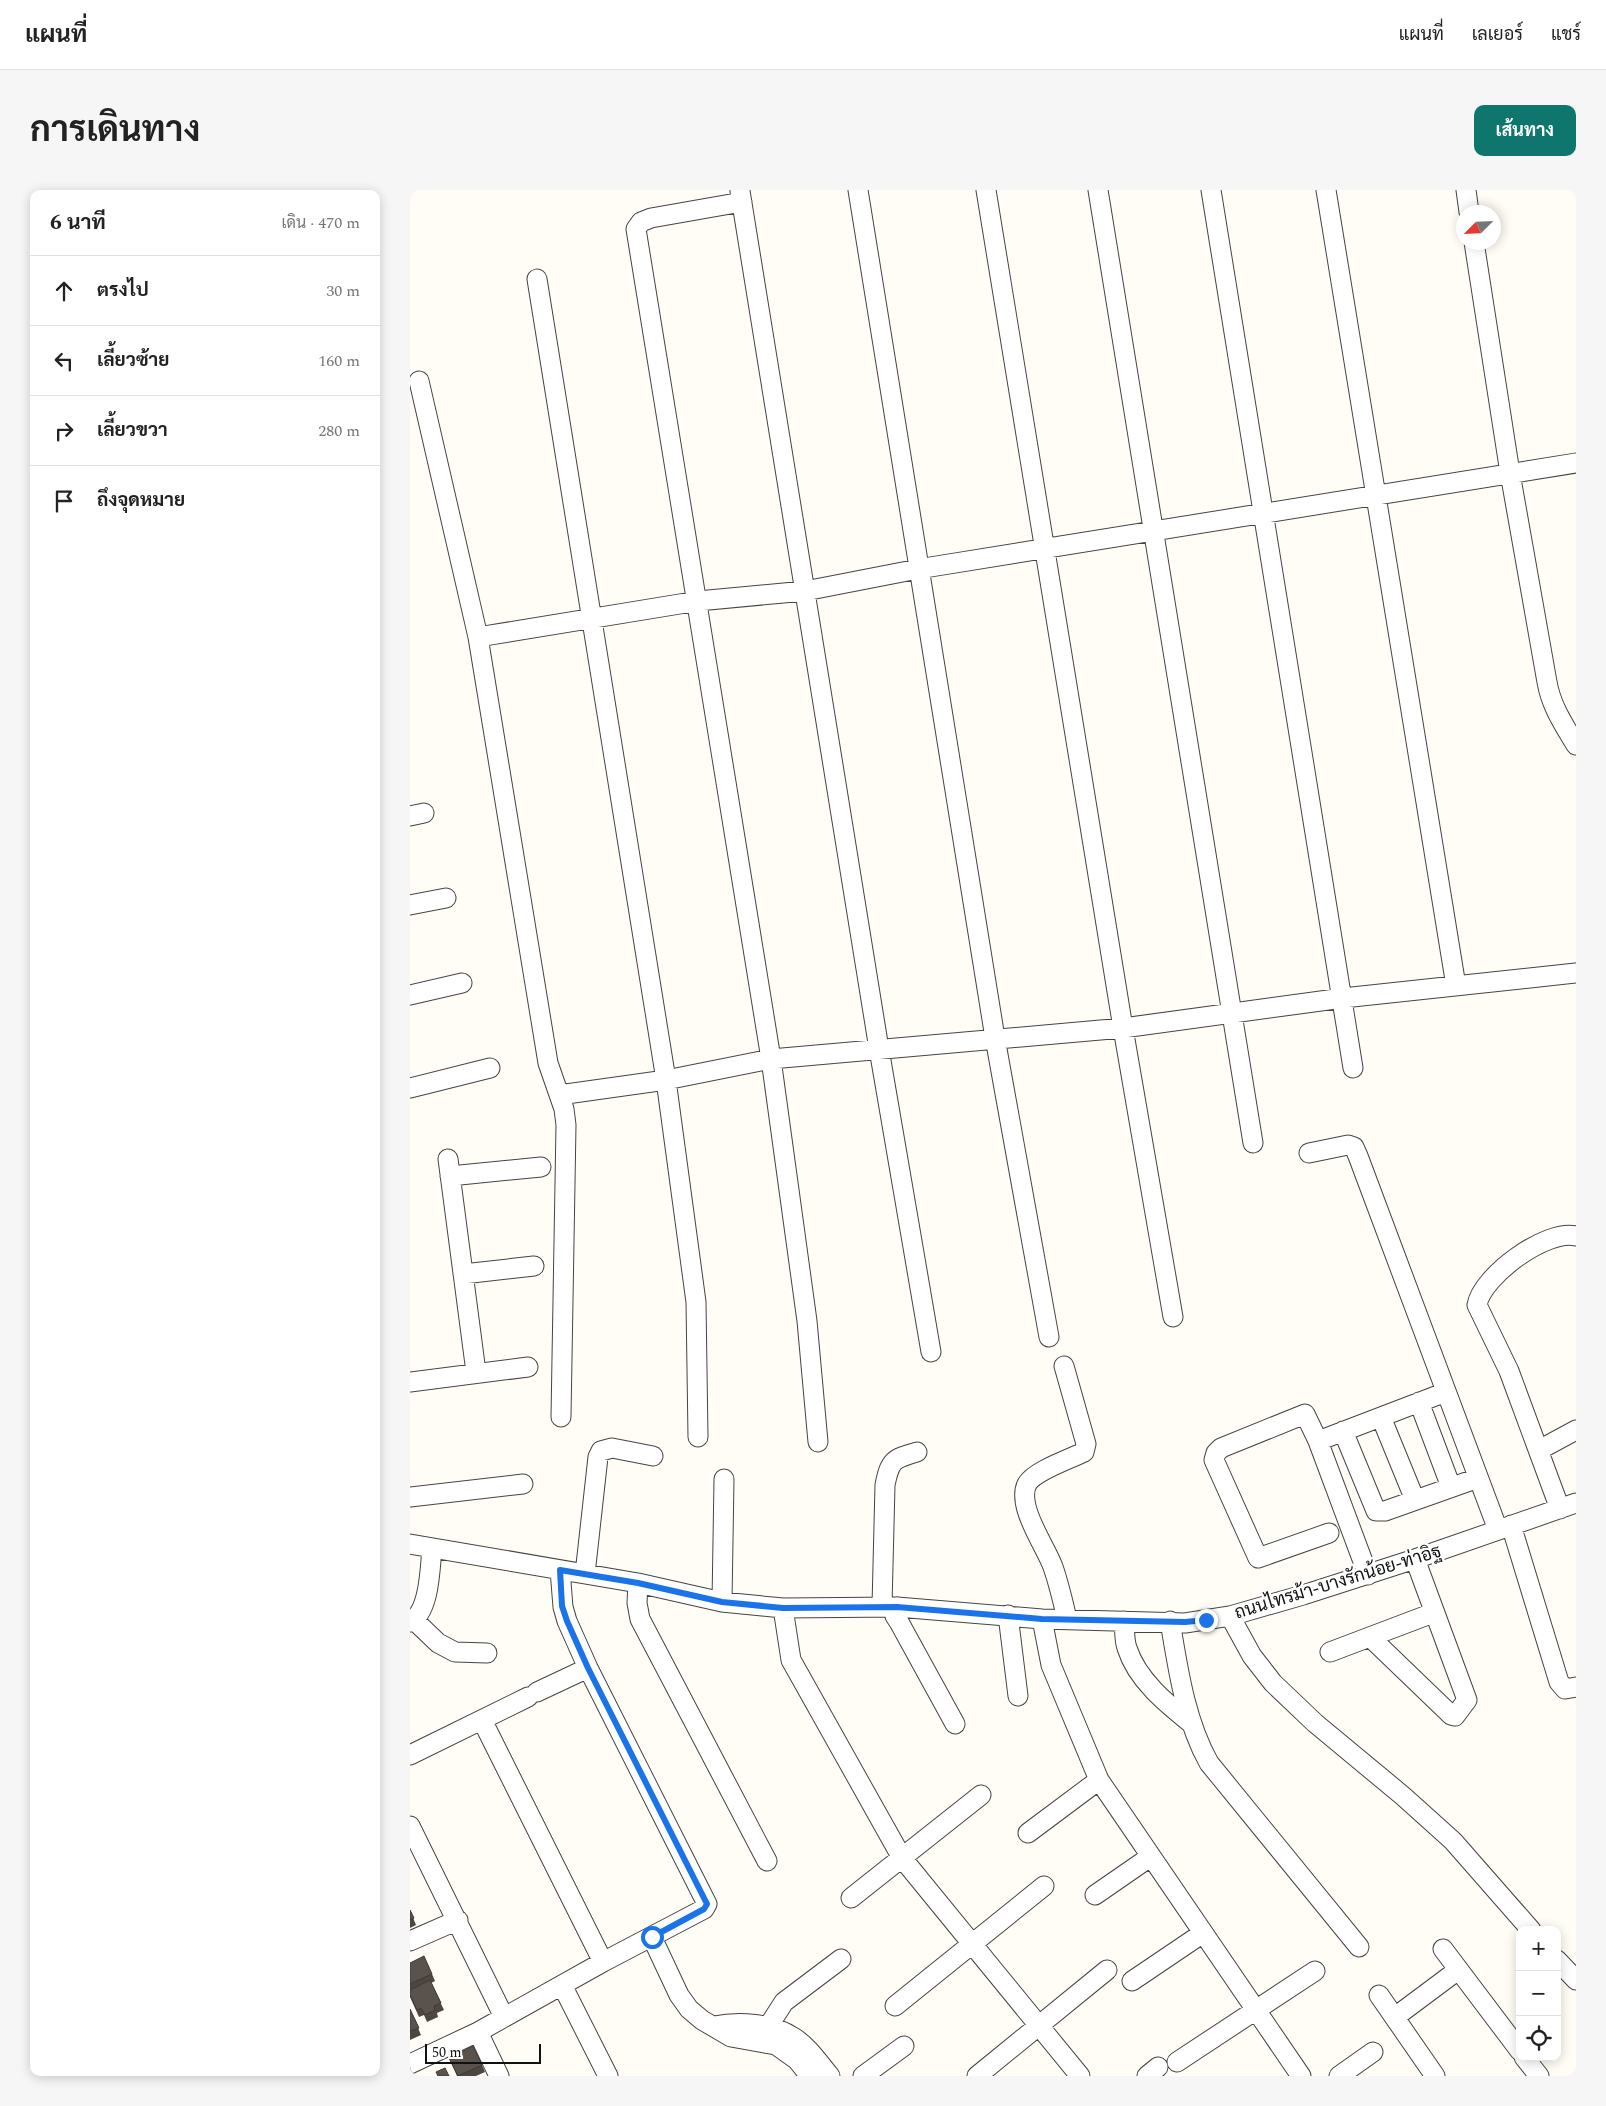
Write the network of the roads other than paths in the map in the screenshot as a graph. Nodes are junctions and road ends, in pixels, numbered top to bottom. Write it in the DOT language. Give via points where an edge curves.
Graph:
graph roads {
  1 [pos="858,190"];
  2 [pos="986,190"];
  3 [pos="1098,190"];
  4 [pos="1211,190"];
  5 [pos="1326,190"];
  6 [pos="1466,190"];
  7 [pos="741,196"];
  8 [pos="1468,205"];
  9 [pos="1475,250"];
  10 [pos="537,279"];
  11 [pos="419,381"];
  12 [pos="1576,463"];
  13 [pos="1510,473"];
  14 [pos="1376,497"];
  15 [pos="1263,514"];
  16 [pos="1155,531"];
  17 [pos="1044,550"];
  18 [pos="918,569"];
  19 [pos="805,590"];
  20 [pos="698,601"];
  21 [pos="592,618"];
  22 [pos="478,637"];
  23 [pos="1576,746"];
  24 [pos="446,898"];
  25 [pos="410,906"];
  26 [pos="1576,972"];
  27 [pos="462,983"];
  28 [pos="1456,986"];
  29 [pos="410,995"];
  30 [pos="1343,998"];
  31 [pos="1232,1014"];
  32 [pos="1122,1028"];
  33 [pos="995,1038"];
  34 [pos="879,1048"];
  35 [pos="772,1059"];
  36 [pos="490,1068"];
  37 [pos="1353,1068"];
  38 [pos="666,1080"];
  39 [pos="410,1088"];
  40 [pos="559,1095"];
  41 [pos="1252,1143"];
  42 [pos="1309,1153"];
  43 [pos="540,1166"];
  44 [pos="1576,1236"];
  45 [pos="534,1266"];
  46 [pos="464,1274"];
  47 [pos="1173,1317"];
  48 [pos="1049,1338"];
  49 [pos="931,1352"];
  50 [pos="1064,1366"];
  51 [pos="528,1367"];
  52 [pos="476,1372"];
  53 [pos="410,1382"];
  54 [pos="1446,1392"];
  55 [pos="1419,1402"];
  56 [pos="561,1417"];
  57 [pos="1381,1417"];
  58 [pos="1343,1430"];
  59 [pos="1576,1430"];
  60 [pos="698,1437"];
  61 [pos="1318,1441"];
  62 [pos="818,1442"];
  63 [pos="1539,1450"];
  64 [pos="917,1452"];
  65 [pos="653,1456"];
  66 [pos="1478,1478"];
  67 [pos="724,1479"];
  68 [pos="523,1484"];
  69 [pos="1451,1487"];
  70 [pos="410,1497"];
  71 [pos="1415,1500"];
  72 [pos="1568,1506"];
  73 [pos="1504,1528"];
  74 [pos="1329,1533"];
  75 [pos="410,1544"];
  76 [pos="432,1548"];
  77 [pos="1415,1559"];
  78 [pos="560,1570"];
  79 [pos="584,1574"];
  80 [pos="1368,1575"];
  81 [pos="638,1583"];
  82 [pos="722,1602"];
  83 [pos="889,1607"];
  84 [pos="783,1608"];
  85 [pos="1434,1613"];
  86 [pos="1008,1615"];
  87 [pos="1230,1616"];
  88 [pos="1042,1619"];
  89 [pos="1067,1619"];
  90 [pos="412,1621"];
  91 [pos="1124,1621"];
  92 [pos="1170,1621"];
  93 [pos="1371,1638"];
  94 [pos="488,1652"];
  95 [pos="1330,1652"];
  96 [pos="588,1668"];
  97 [pos="1576,1687"];
  98 [pos="1018,1696"];
  99 [pos="482,1720"];
  100 [pos="955,1724"];
  101 [pos="1192,1724"];
  102 [pos="410,1755"];
  103 [pos="1099,1780"];
  104 [pos="981,1795"];
  105 [pos="411,1831"];
  106 [pos="1028,1833"];
  107 [pos="1150,1857"];
  108 [pos="902,1858"];
  109 [pos="767,1862"];
  110 [pos="1044,1886"];
  111 [pos="1095,1895"];
  112 [pos="851,1898"];
  113 [pos="458,1920"];
  114 [pos="1527,1926"];
  115 [pos="1203,1933"];
  116 [pos="410,1941"];
  117 [pos="972,1944"];
  118 [pos="656,1946"];
  119 [pos="1359,1947"];
  120 [pos="1443,1949"];
  121 [pos="840,1959"];
  122 [pos="603,1962"];
  123 [pos="1561,1964"];
  124 [pos="1107,1970"];
  125 [pos="1458,1970"];
  126 [pos="1315,1971"];
  127 [pos="1132,1980"];
  128 [pos="1576,1980"];
  129 [pos="562,1985"];
  130 [pos="1379,1995"];
  131 [pos="894,2006"];
  132 [pos="1256,2010"];
  133 [pos="1395,2016"];
  134 [pos="504,2017"];
  135 [pos="1038,2026"];
  136 [pos="478,2032"];
  137 [pos="763,2035"];
  138 [pos="904,2046"];
  139 [pos="1516,2046"];
  140 [pos="1373,2052"];
  141 [pos="1527,2061"];
  142 [pos="1177,2062"];
  143 [pos="410,2064"];
  144 [pos="499,2076"];
  145 [pos="608,2076"];
  146 [pos="810,2076"];
  147 [pos="830,2076"];
  148 [pos="863,2076"];
  149 [pos="977,2076"];
  150 [pos="1080,2076"];
  151 [pos="1301,2076"];
  152 [pos="1339,2076"];
  153 [pos="1436,2076"];
  154 [pos="1539,2076"];
  1 -- 18 [label="street"];
  2 -- 17 [label="street"];
  3 -- 16 [label="street"];
  4 -- 15 [label="street"];
  5 -- 14 [label="street"];
  6 -- 8 [label="street"];
  7 -- 19 [label="street"];
  7 -- 20 [label="street" via="650,218 636,229"];
  9 -- 13 [label="street"];
  10 -- 21 [label="street"];
  11 -- 22 [label="street"];
  12 -- 13 [label="street"];
  13 -- 14 [label="street"];
  13 -- 23 [label="street" via="1549,695"];
  14 -- 15 [label="street"];
  14 -- 28 [label="street"];
  15 -- 16 [label="street"];
  15 -- 30 [label="street"];
  16 -- 17 [label="street"];
  16 -- 31 [label="street"];
  17 -- 18 [label="street"];
  17 -- 32 [label="street"];
  18 -- 19 [label="street"];
  18 -- 33 [label="street"];
  19 -- 20 [label="street"];
  19 -- 34 [label="street"];
  20 -- 21 [label="street"];
  20 -- 35 [label="street"];
  21 -- 22 [label="street"];
  21 -- 38 [label="street"];
  22 -- 40 [label="street" via="548,1063"];
  24 -- 25 [label="street"];
  26 -- 28 [label="street"];
  27 -- 29 [label="street"];
  28 -- 30 [label="street"];
  30 -- 31 [label="street"];
  30 -- 37 [label="street"];
  31 -- 32 [label="street"];
  31 -- 41 [label="street"];
  32 -- 33 [label="street"];
  32 -- 47 [label="street"];
  33 -- 34 [label="street"];
  33 -- 48 [label="street"];
  34 -- 35 [label="street"];
  34 -- 49 [label="street"];
  35 -- 38 [label="street"];
  35 -- 62 [label="street" via="807,1322"];
  36 -- 39 [label="street"];
  38 -- 40 [label="street"];
  38 -- 60 [label="street" via="696,1302"];
  40 -- 56 [label="street" via="566,1125"];
  42 -- 54 [label="street" via="1348,1145 1354,1148"];
  43 -- 46 [label="street" via="449,1168"];
  44 -- 63 [label="street" via="1559,1235 1544,1240 1516,1259 1489,1281 1477,1305 1509,1371"];
  45 -- 46 [label="street"];
  46 -- 52 [label="street"];
  50 -- 89 [label="street" via="1086,1444 1084,1452 1033,1476 1025,1495 1029,1516 1053,1566"];
  51 -- 52 [label="street"];
  52 -- 53 [label="street"];
  54 -- 55 [label="street"];
  54 -- 66 [label="street"];
  55 -- 57 [label="street"];
  55 -- 69 [label="street"];
  57 -- 58 [label="street"];
  57 -- 71 [label="street"];
  58 -- 61 [label="street"];
  58 -- 71 [label="street" via="1376,1511 1386,1511"];
  59 -- 63 [label="street"];
  61 -- 74 [label="street" via="1304,1414 1221,1448 1214,1460 1258,1558"];
  61 -- 80 [label="street"];
  63 -- 72 [label="street"];
  64 -- 83 [label="street" via="896,1458 889,1466 885,1485"];
  65 -- 79 [label="street" via="612,1448 601,1451"];
  66 -- 69 [label="street"];
  66 -- 73 [label="street"];
  67 -- 82 [label="street"];
  68 -- 70 [label="street"];
  69 -- 71 [label="street"];
  72 -- 73 [label="street, ถนนไทรม้า-บางรักน้อย-ท่าอิฐ"];
  73 -- 77 [label="street, ถนนไทรม้า-บางรักน้อย-ท่าอิฐ"];
  73 -- 97 [label="street" via="1559,1682 1565,1689"];
  75 -- 76 [label="street, ถนนไทรม้า-บางรักน้อย-ท่าอิฐ"];
  76 -- 78 [label="street, ถนนไทรม้า-บางรักน้อย-ท่าอิฐ"];
  76 -- 90 [label="street" via="424,1603"];
  77 -- 80 [label="street, ถนนไทรม้า-บางรักน้อย-ท่าอิฐ"];
  77 -- 85 [label="street"];
  78 -- 79 [label="street, ถนนไทรม้า-บางรักน้อย-ท่าอิฐ"];
  78 -- 96 [label="street" via="562,1606"];
  79 -- 81 [label="street, ถนนไทรม้า-บางรักน้อย-ท่าอิฐ"];
  80 -- 87 [label="street, ถนนไทรม้า-บางรักน้อย-ท่าอิฐ"];
  81 -- 82 [label="street, ถนนไทรม้า-บางรักน้อย-ท่าอิฐ"];
  81 -- 109 [label="street" via="640,1619"];
  82 -- 84 [label="street, ถนนไทรม้า-บางรักน้อย-ท่าอิฐ"];
  83 -- 84 [label="street, ถนนไทรม้า-บางรักน้อย-ท่าอิฐ"];
  83 -- 86 [label="street, ถนนไทรม้า-บางรักน้อย-ท่าอิฐ"];
  83 -- 100 [label="street"];
  84 -- 108 [label="street" via="791,1660"];
  85 -- 93 [label="street"];
  85 -- 93 [label="street" via="1467,1700 1453,1716"];
  86 -- 88 [label="street, ถนนไทรม้า-บางรักน้อย-ท่าอิฐ"];
  86 -- 98 [label="street"];
  87 -- 92 [label="street, ถนนไทรม้า-บางรักน้อย-ท่าอิฐ"];
  87 -- 114 [label="street" via="1272,1684 1453,1841"];
  88 -- 89 [label="street, ถนนไทรม้า-บางรักน้อย-ท่าอิฐ"];
  88 -- 103 [label="street" via="1051,1665"];
  89 -- 91 [label="street, ถนนไทรม้า-บางรักน้อย-ท่าอิฐ"];
  90 -- 94 [label="street" via="438,1643 455,1652"];
  91 -- 92 [label="street, ถนนไทรม้า-บางรักน้อย-ท่าอิฐ"];
  91 -- 101 [label="street" via="1126,1648 1137,1669 1162,1699"];
  92 -- 101 [label="street"];
  93 -- 95 [label="street"];
  96 -- 99 [label="street"];
  96 -- 122 [label="street" via="707,1904 704,1909"];
  99 -- 102 [label="street"];
  99 -- 122 [label="street"];
  101 -- 119 [label="street" via="1198,1745 1209,1764"];
  103 -- 106 [label="street"];
  103 -- 107 [label="street"];
  104 -- 108 [label="street"];
  105 -- 113 [label="street"];
  107 -- 111 [label="street"];
  107 -- 115 [label="street"];
  108 -- 112 [label="street"];
  108 -- 117 [label="street"];
  110 -- 117 [label="street"];
  113 -- 116 [label="street"];
  113 -- 134 [label="street"];
  115 -- 127 [label="street"];
  115 -- 132 [label="street"];
  117 -- 131 [label="street"];
  117 -- 135 [label="street"];
  118 -- 137 [label="street" via="679,1995 702,2020 714,2026"];
  120 -- 125 [label="street"];
  121 -- 137 [label="street" via="784,2002"];
  122 -- 129 [label="street"];
  123 -- 128 [label="street"];
  124 -- 135 [label="street"];
  125 -- 133 [label="street"];
  125 -- 139 [label="street"];
  126 -- 132 [label="street"];
  129 -- 134 [label="street"];
  129 -- 145 [label="street"];
  130 -- 133 [label="street"];
  132 -- 142 [label="street"];
  132 -- 151 [label="street"];
  133 -- 153 [label="street"];
  134 -- 136 [label="street"];
  135 -- 149 [label="street"];
  135 -- 150 [label="street"];
  136 -- 143 [label="street"];
  136 -- 144 [label="street"];
  137 -- 146 [label="street" via="798,2060"];
  137 -- 147 [label="street" via="782,2031 794,2037"];
  138 -- 148 [label="street"];
  140 -- 152 [label="street"];
  141 -- 154 [label="street"];
}
